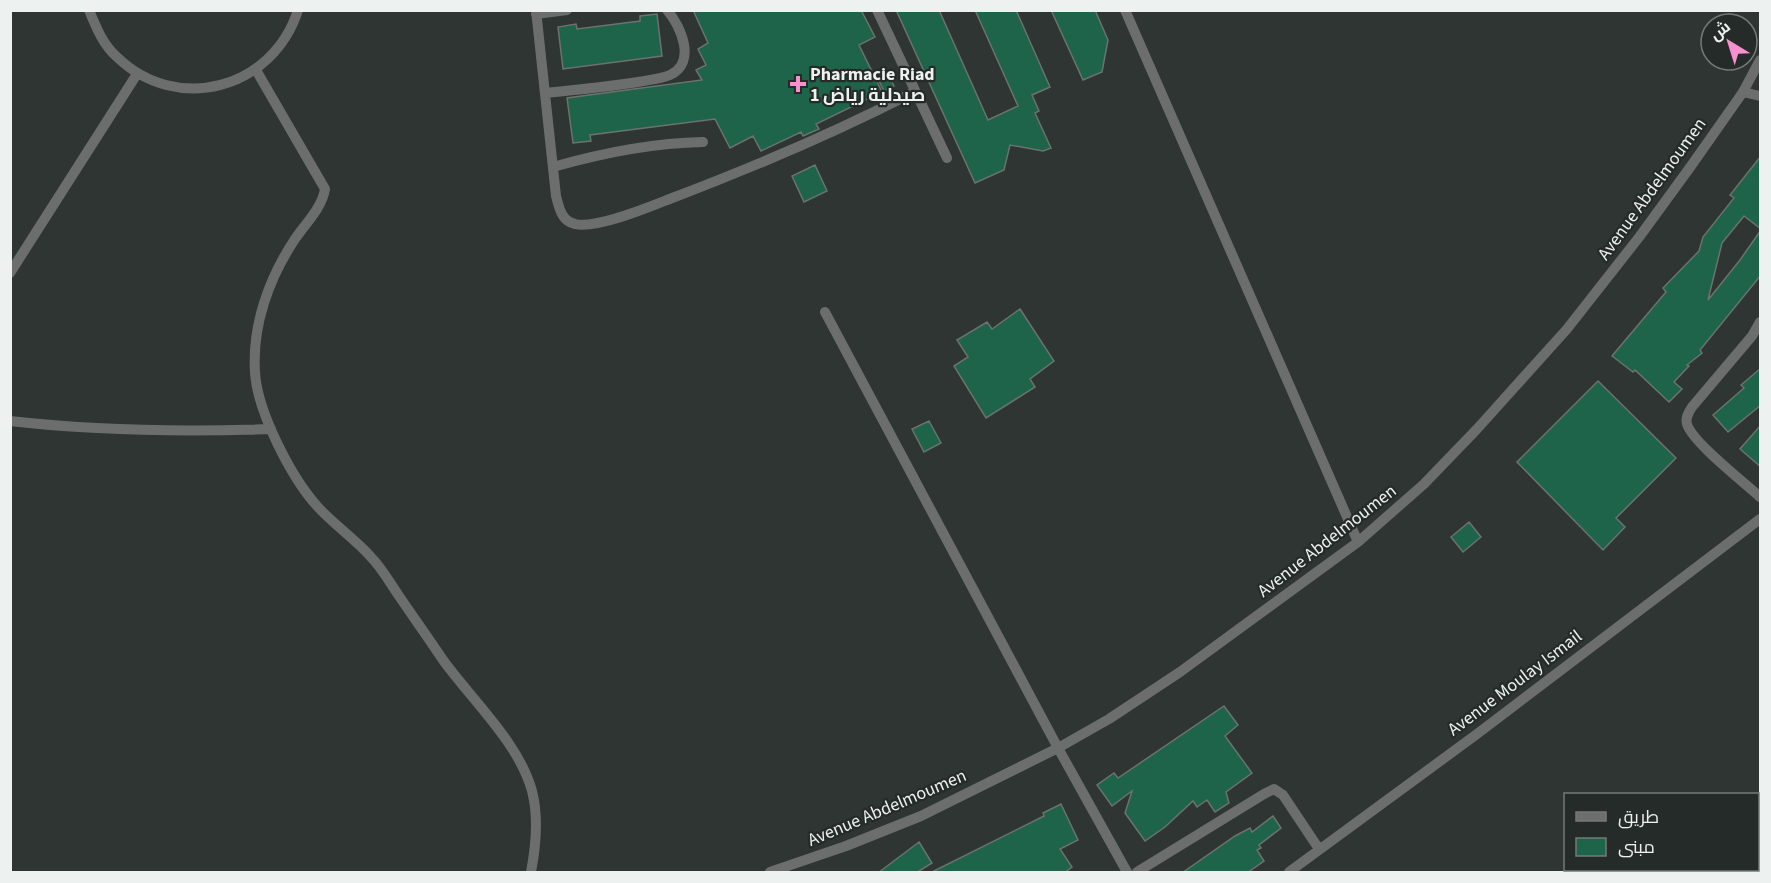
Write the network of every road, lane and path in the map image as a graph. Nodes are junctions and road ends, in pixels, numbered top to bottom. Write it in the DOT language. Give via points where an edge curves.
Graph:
graph roads {
  1 [pos="89,10"];
  2 [pos="298,10"];
  3 [pos="567,10"];
  4 [pos="667,10"];
  5 [pos="877,10"];
  6 [pos="1125,10"];
  7 [pos="536,12"];
  8 [pos="1761,60"];
  9 [pos="256,70"];
  10 [pos="137,74"];
  11 [pos="914,92"];
  12 [pos="1743,92"];
  13 [pos="545,93"];
  14 [pos="1761,96"];
  15 [pos="703,142"];
  16 [pos="947,158"];
  17 [pos="553,166"];
  18 [pos="10,273"];
  19 [pos="825,312"];
  20 [pos="1761,322"];
  21 [pos="1756,334"];
  22 [pos="10,421"];
  23 [pos="271,429"];
  24 [pos="1761,497"];
  25 [pos="1761,519"];
  26 [pos="1358,542"];
  27 [pos="1058,748"];
  28 [pos="1319,849"];
  29 [pos="531,873"];
  30 [pos="770,873"];
  31 [pos="1127,873"];
  32 [pos="1137,873"];
  33 [pos="1289,873"];
  1 -- 10 [label="street" via="99,35 116,57"];
  2 -- 9 [label="street" via="293,26 277,50"];
  3 -- 7 [label="street"];
  4 -- 13 [label="street" via="681,34 685,54 670,75"];
  5 -- 11 [label="street"];
  6 -- 26 [label="street"];
  7 -- 13 [label="street"];
  8 -- 12 [label="street, Avenue Abdelmoumen"];
  9 -- 10 [label="street" via="228,84 197,89 166,86"];
  9 -- 23 [label="street" via="324,189 320,203 276,274 258,324 257,391"];
  10 -- 18 [label="street"];
  11 -- 16 [label="street"];
  11 -- 17 [label="street" via="733,175 644,209 583,225 565,219 556,196"];
  12 -- 14 [label="street"];
  12 -- 26 [label="street, Avenue Abdelmoumen" via="1646,228 1567,329 1424,484"];
  13 -- 17 [label="street"];
  15 -- 17 [label="street" via="639,147"];
  19 -- 27 [label="street"];
  20 -- 21 [label="street"];
  21 -- 24 [label="street" via="1692,407 1686,422 1694,437"];
  22 -- 23 [label="street" via="124,430"];
  23 -- 29 [label="street" via="315,504 372,557 518,760 532,792 536,820"];
  25 -- 28 [label="street, Avenue Moulay Ismail"];
  26 -- 27 [label="street, Avenue Abdelmoumen" via="1180,672"];
  27 -- 30 [label="street, Avenue Abdelmoumen" via="921,816"];
  27 -- 31 [label="street"];
  28 -- 32 [label="street" via="1283,795 1274,789"];
  28 -- 33 [label="street, Avenue Moulay Ismail"];
}
